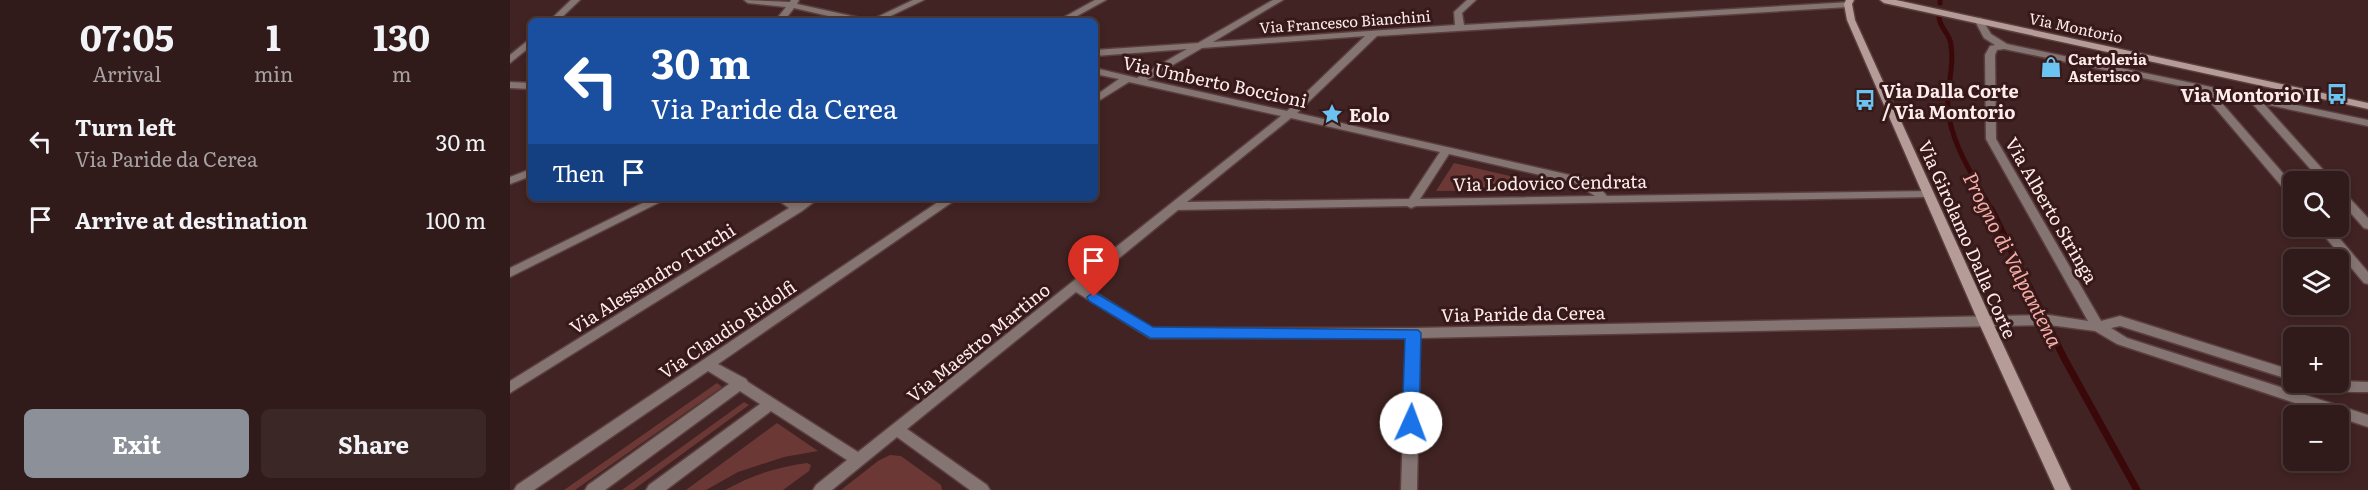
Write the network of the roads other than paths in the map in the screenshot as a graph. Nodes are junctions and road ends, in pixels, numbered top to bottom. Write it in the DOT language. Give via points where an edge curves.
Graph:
graph roads {
  1 [pos="576,0"];
  2 [pos="748,0"];
  3 [pos="920,0"];
  4 [pos="1102,0"];
  5 [pos="1279,0"];
  6 [pos="1472,0"];
  7 [pos="1884,0"];
  8 [pos="794,2"];
  9 [pos="1849,2"];
  10 [pos="1789,4"];
  11 [pos="556,18"];
  12 [pos="781,18"];
  13 [pos="851,18"];
  14 [pos="880,18"];
  15 [pos="1067,18"];
  16 [pos="1979,21"];
  17 [pos="1460,28"];
  18 [pos="1374,33"];
  19 [pos="528,44"];
  20 [pos="2004,46"];
  21 [pos="1195,47"];
  22 [pos="1098,53"];
  23 [pos="510,60"];
  24 [pos="1098,72"];
  25 [pos="1128,78"];
  26 [pos="1140,80"];
  27 [pos="510,85"];
  28 [pos="528,86"];
  29 [pos="2204,88"];
  30 [pos="1098,98"];
  31 [pos="2254,99"];
  32 [pos="2368,106"];
  33 [pos="1290,114"];
  34 [pos="2368,123"];
  35 [pos="1447,149"];
  36 [pos="2319,171"];
  37 [pos="528,173"];
  38 [pos="510,181"];
  39 [pos="2283,181"];
  40 [pos="1928,194"];
  41 [pos="1603,198"];
  42 [pos="656,201"];
  43 [pos="786,201"];
  44 [pos="808,201"];
  45 [pos="948,201"];
  46 [pos="1411,204"];
  47 [pos="2349,204"];
  48 [pos="1173,206"];
  49 [pos="798,208"];
  50 [pos="2368,225"];
  51 [pos="2331,237"];
  52 [pos="510,273"];
  53 [pos="2368,280"];
  54 [pos="1076,286"];
  55 [pos="1985,321"];
  56 [pos="2098,327"];
  57 [pos="1413,333"];
  58 [pos="708,364"];
  59 [pos="2283,373"];
  60 [pos="741,383"];
  61 [pos="2349,387"];
  62 [pos="2368,387"];
  63 [pos="510,388"];
  64 [pos="772,403"];
  65 [pos="2368,421"];
  66 [pos="898,430"];
  67 [pos="859,460"];
  68 [pos="522,490"];
  69 [pos="593,490"];
  70 [pos="654,490"];
  71 [pos="821,490"];
  72 [pos="982,490"];
  73 [pos="1409,490"];
  74 [pos="2063,490"];
  1 -- 11 [label="street"];
  2 -- 8 [label="street"];
  3 -- 14 [label="street"];
  4 -- 15 [label="street"];
  5 -- 21 [label="street"];
  6 -- 17 [label="street" via="1458,12"];
  7 -- 16 [label="street, Via Montorio"];
  8 -- 12 [label="street"];
  8 -- 13 [label="street"];
  9 -- 10 [label="street, Via Francesco Bianchini"];
  9 -- 40 [label="street, Via Girolamo Dalla Corte" via="1851,20"];
  10 -- 17 [label="street, Via Francesco Bianchini"];
  16 -- 20 [label="street" via="1987,36"];
  16 -- 32 [label="street, Via Montorio"];
  17 -- 18 [label="street, Via Francesco Bianchini"];
  18 -- 21 [label="street, Via Francesco Bianchini"];
  18 -- 33 [label="street, Via Maestro Martino"];
  19 -- 23 [label="street"];
  20 -- 29 [label="street, Via Montorio"];
  20 -- 56 [label="street, Via Alberto Stringa" via="1993,48 1990,55 1990,139"];
  21 -- 22 [label="street, Via Francesco Bianchini"];
  21 -- 26 [label="street"];
  24 -- 25 [label="street, Via Umberto Boccioni"];
  25 -- 26 [label="street, Via Umberto Boccioni"];
  25 -- 30 [label="street"];
  26 -- 33 [label="street, Via Umberto Boccioni"];
  27 -- 28 [label="street"];
  29 -- 31 [label="street, Via Montorio"];
  29 -- 39 [label="street"];
  31 -- 34 [label="street, Via Montorio"];
  31 -- 36 [label="street"];
  33 -- 35 [label="street, Via Umberto Boccioni"];
  33 -- 48 [label="street, Via Maestro Martino"];
  35 -- 41 [label="street, Via Umberto Boccioni" via="1579,180"];
  35 -- 46 [label="street"];
  37 -- 38 [label="street"];
  40 -- 41 [label="street, Via Lodovico Cendrata"];
  40 -- 55 [label="street, Via Girolamo Dalla Corte"];
  41 -- 46 [label="street, Via Lodovico Cendrata"];
  42 -- 52 [label="street"];
  43 -- 49 [label="street"];
  44 -- 49 [label="street, Via Alessandro Turchi"];
  45 -- 58 [label="street, Via Claudio Ridolfi"];
  46 -- 48 [label="street, Via Lodovico Cendrata"];
  47 -- 50 [label="street"];
  48 -- 54 [label="street, Via Maestro Martino"];
  49 -- 63 [label="street, Via Alessandro Turchi"];
  51 -- 53 [label="street"];
  54 -- 57 [label="street, Via Paride da Cerea" via="1150,333"];
  54 -- 66 [label="street, Via Maestro Martino"];
  55 -- 56 [label="street, Via Paride da Cerea" via="2049,320"];
  55 -- 57 [label="street, Via Paride da Cerea"];
  55 -- 74 [label="street, Via Girolamo Dalla Corte"];
  56 -- 59 [label="street" via="2120,321"];
  56 -- 65 [label="street" via="2122,341"];
  57 -- 73 [label="street"];
  58 -- 60 [label="street"];
  58 -- 68 [label="street, Via Claudio Ridolfi"];
  60 -- 64 [label="street"];
  60 -- 69 [label="street"];
  61 -- 62 [label="street"];
  64 -- 67 [label="street"];
  64 -- 70 [label="street"];
  66 -- 67 [label="street, Via Maestro Martino"];
  66 -- 72 [label="street"];
  67 -- 71 [label="street, Via Maestro Martino"];
}
